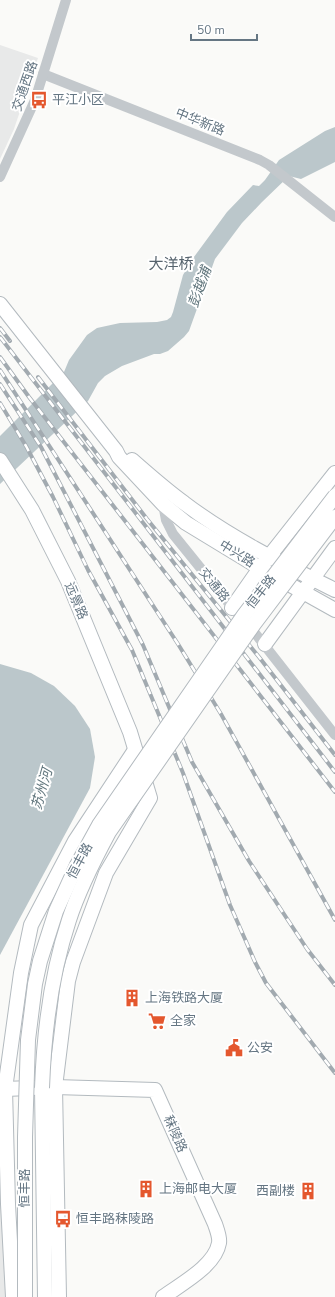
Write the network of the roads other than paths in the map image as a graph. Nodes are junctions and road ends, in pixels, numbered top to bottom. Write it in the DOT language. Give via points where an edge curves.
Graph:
graph roads {
  1 [pos="66,0"];
  2 [pos="43,74"];
  3 [pos="0,177"];
  4 [pos="335,217"];
  5 [pos="0,304"];
  6 [pos="0,460"];
  7 [pos="335,473"];
  8 [pos="335,496"];
  9 [pos="167,498"];
  10 [pos="335,517"];
  11 [pos="335,548"];
  12 [pos="270,557"];
  13 [pos="260,568"];
  14 [pos="313,579"];
  15 [pos="335,590"];
  16 [pos="303,591"];
  17 [pos="232,608"];
  18 [pos="335,610"];
  19 [pos="265,644"];
  20 [pos="335,735"];
  21 [pos="135,750"];
  22 [pos="55,1087"];
  23 [pos="5,1089"];
  24 [pos="12,1297"];
  25 [pos="25,1297"];
  26 [pos="45,1297"];
  27 [pos="59,1297"];
  28 [pos="163,1297"];
  1 -- 2 [label="street, 交通西路"];
  2 -- 3 [label="street, 交通西路" via="28,118"];
  2 -- 4 [label="street, 中华新路" via="260,160"];
  5 -- 9 [label="main road, 交通路" via="119,457"];
  6 -- 21 [label="main road, 远景路" via="50,543 68,581 107,672"];
  7 -- 12 [label="main road, 恒丰路"];
  8 -- 25 [label="main road, 恒丰路, bridge" via="244,615 99,825 56,911 38,969 28,1040 24,1137"];
  9 -- 12 [label="main road, 中兴路"];
  9 -- 13 [label="main road, 中兴路" via="186,522"];
  9 -- 17 [label="street, 交通路" via="166,520 173,534"];
  10 -- 26 [label="main road, 恒丰路, bridge" via="254,624 109,832 92,864 69,919 56,965 50,999 43,1067"];
  11 -- 14 [label="main road"];
  12 -- 13 [label="main road, 恒丰路"];
  12 -- 14 [label="main road, 中兴路"];
  13 -- 16 [label="main road, 中兴路"];
  13 -- 17 [label="main road, 恒丰路"];
  14 -- 15 [label="main road, 中兴路"];
  14 -- 16 [label="main road"];
  16 -- 18 [label="main road, 中兴路"];
  16 -- 19 [label="main road"];
  17 -- 19 [label="street, 交通路"];
  19 -- 20 [label="street, 交通路"];
  21 -- 22 [label="main road, 远景路" via="150,798 106,873 73,962 68,981"];
  21 -- 23 [label="main road" via="75,841 31,925 21,974"];
  22 -- 23 [label="main road, 秣陵路"];
  22 -- 27 [label="main road, 远景路"];
  22 -- 28 [label="main road, 秣陵路" via="155,1090 219,1237 217,1250 210,1261"];
  23 -- 24 [label="main road"];
}
